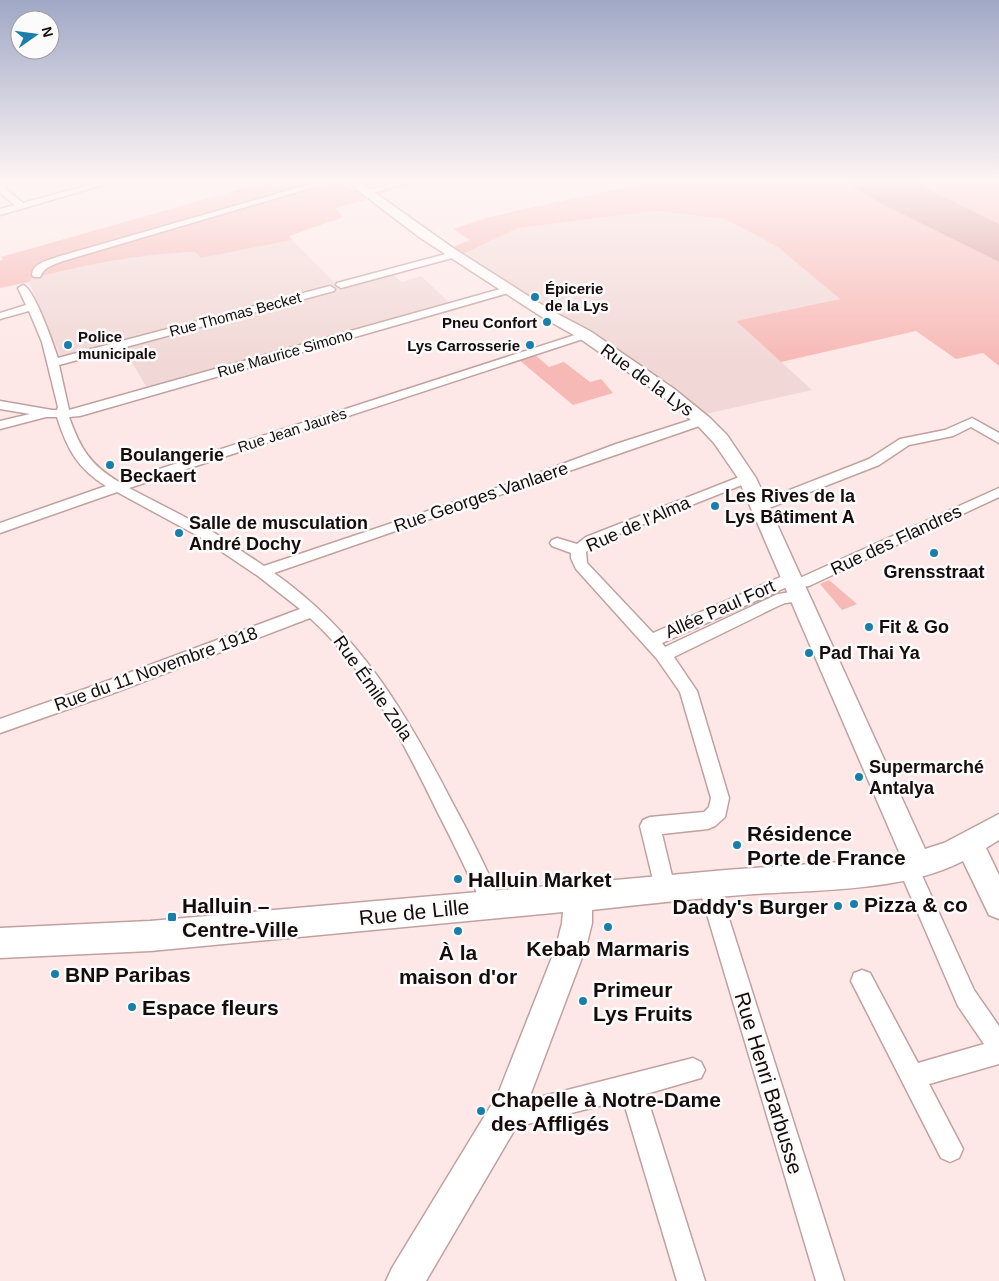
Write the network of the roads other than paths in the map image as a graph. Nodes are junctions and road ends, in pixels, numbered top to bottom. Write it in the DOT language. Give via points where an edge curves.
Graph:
graph roads {
  1 [pos="120,242"];
  2 [pos="433,242"];
  3 [pos="453,255"];
  4 [pos="37,275"];
  5 [pos="341,285"];
  6 [pos="23,288"];
  7 [pos="330,289"];
  8 [pos="508,290"];
  9 [pos="32,307"];
  10 [pos="0,316"];
  11 [pos="585,335"];
  12 [pos="53,363"];
  13 [pos="0,405"];
  14 [pos="54,414"];
  15 [pos="701,420"];
  16 [pos="0,425"];
  17 [pos="999,439"];
  18 [pos="747,478"];
  19 [pos="118,487"];
  20 [pos="999,492"];
  21 [pos="760,507"];
  22 [pos="0,528"];
  23 [pos="557,543"];
  24 [pos="579,550"];
  25 [pos="261,572"];
  26 [pos="793,586"];
  27 [pos="311,611"];
  28 [pos="650,640"];
  29 [pos="663,655"];
  30 [pos="0,726"];
  31 [pos="999,826"];
  32 [pos="969,843"];
  33 [pos="913,865"];
  34 [pos="708,884"];
  35 [pos="665,888"];
  36 [pos="578,896"];
  37 [pos="492,904"];
  38 [pos="999,905"];
  39 [pos="0,943"];
  40 [pos="862,981"];
  41 [pos="999,1046"];
  42 [pos="999,1052"];
  43 [pos="693,1070"];
  44 [pos="912,1077"];
  45 [pos="631,1086"];
  46 [pos="504,1118"];
  47 [pos="950,1149"];
  48 [pos="405,1281"];
  49 [pos="691,1281"];
  50 [pos="830,1281"];
  1 -- 4 [label="street" via="42,266"];
  2 -- 3 [label="main road, Rue de la Lys"];
  3 -- 5 [label="street"];
  3 -- 8 [label="main road, Rue de la Lys"];
  6 -- 9 [label="street"];
  7 -- 12 [label="street, Rue Thomas Becket"];
  8 -- 11 [label="main road, Rue de la Lys"];
  8 -- 14 [label="street, Rue Maurice Simono" via="76,414"];
  9 -- 10 [label="street"];
  9 -- 12 [label="street, Rue Émile Zola" via="48,342"];
  11 -- 15 [label="main road, Rue de la Lys" via="661,385"];
  11 -- 19 [label="street, Rue Jean Jaurès"];
  12 -- 14 [label="street, Rue Émile Zola" via="64,407"];
  13 -- 14 [label="street"];
  14 -- 16 [label="street"];
  14 -- 19 [label="street, Rue Émile Zola" via="82,460 95,473"];
  15 -- 18 [label="main road, Rue de la Lys" via="732,453"];
  15 -- 25 [label="street, Rue Georges Vanlaere"];
  17 -- 21 [label="street" via="972,422 949,433 905,442 874,462"];
  18 -- 21 [label="main road, Rue de la Lys"];
  18 -- 24 [label="street, Rue de l'Alma" via="591,540"];
  19 -- 22 [label="street, Rue Jean Jaurès"];
  19 -- 25 [label="street, Rue Émile Zola" via="194,527"];
  20 -- 26 [label="street, Rue des Flandres"];
  21 -- 26 [label="main road, Rue de la Lys"];
  23 -- 24 [label="street, Rue de l'Alma"];
  24 -- 28 [label="street" via="581,565"];
  25 -- 27 [label="street, Rue Émile Zola"];
  26 -- 28 [label="street, Allée Paul Fort"];
  26 -- 29 [label="street, Allée Paul Fort" via="783,598"];
  26 -- 33 [label="main road, Rue de la Lys"];
  27 -- 30 [label="street, Rue du 11 Novembre 1918"];
  27 -- 37 [label="street, Rue Émile Zola" via="331,629 370,679 403,729"];
  28 -- 29 [label="street"];
  29 -- 35 [label="street" via="691,700 719,790 720,806 708,820 650,826"];
  31 -- 32 [label="main road, Rue de Lille"];
  32 -- 33 [label="main road, Rue de Lille"];
  32 -- 38 [label="main road"];
  33 -- 34 [label="main road, Rue de Lille" via="855,875"];
  33 -- 41 [label="street" via="966,998"];
  34 -- 35 [label="main road, Rue de Lille"];
  34 -- 50 [label="street, Rue Henri Barbusse"];
  35 -- 36 [label="main road, Rue de Lille"];
  36 -- 37 [label="main road, Rue de Lille"];
  36 -- 46 [label="main road" via="577,922 571,947"];
  37 -- 39 [label="main road, Rue de Lille" via="150,936"];
  40 -- 44 [label="street"];
  42 -- 44 [label="street"];
  43 -- 45 [label="street"];
  44 -- 47 [label="street"];
  45 -- 46 [label="street"];
  45 -- 49 [label="street"];
  46 -- 48 [label="main road"];
}
